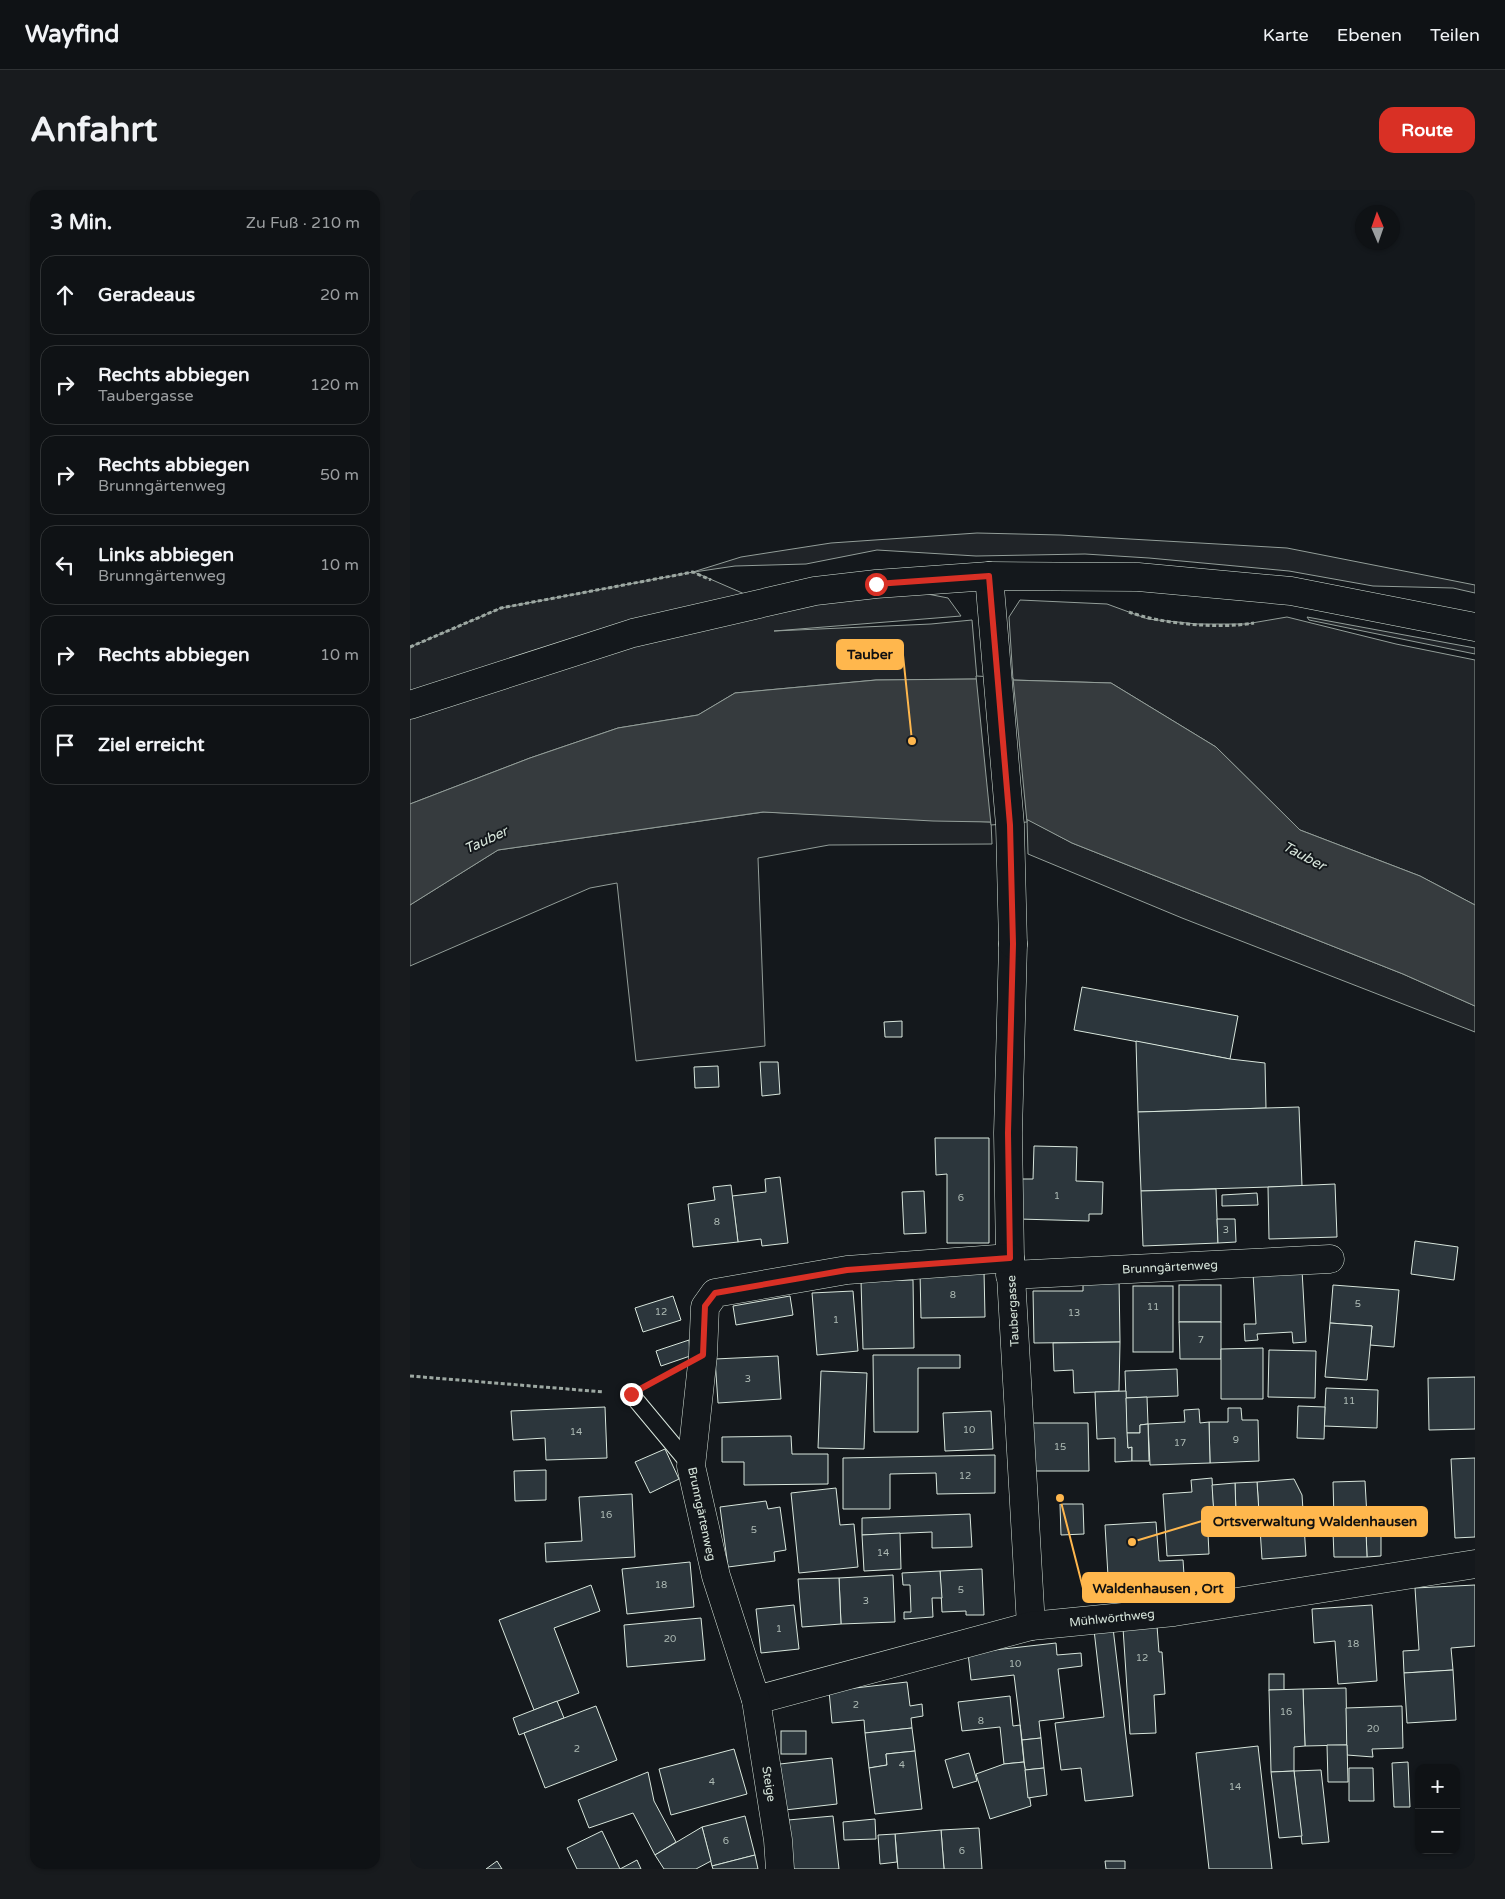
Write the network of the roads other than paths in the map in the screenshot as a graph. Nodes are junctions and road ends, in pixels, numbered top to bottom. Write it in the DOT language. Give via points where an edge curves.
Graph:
graph roads {
  1 [pos="989,576"];
  2 [pos="1475,627"];
  3 [pos="410,705"];
  4 [pos="1330,1259"];
  5 [pos="1010,1266"];
  6 [pos="631,1394"];
  7 [pos="691,1466"];
  8 [pos="1475,1564"];
  9 [pos="1031,1626"];
  10 [pos="756,1700"];
  11 [pos="780,1869"];
  1 -- 2 [label="street" via="1138,578 1291,592"];
  1 -- 3 [label="street" via="842,588 764,602 633,633"];
  1 -- 5 [label="street, Taubergasse" via="1010,825 1013,944 1008,1133"];
  4 -- 5 [label="street, Brunngärtenweg"];
  5 -- 7 [label="street, Brunngärtenweg" via="847,1270 715,1293 705,1306"];
  5 -- 9 [label="street, Taubergasse"];
  6 -- 7 [label="lane"];
  7 -- 10 [label="street, Brunngärtenweg" via="716,1576"];
  8 -- 9 [label="street, Mühlwörthweg" via="1174,1612"];
  9 -- 10 [label="street, Mühlwörthweg"];
  10 -- 11 [label="street, Steige"];
}
